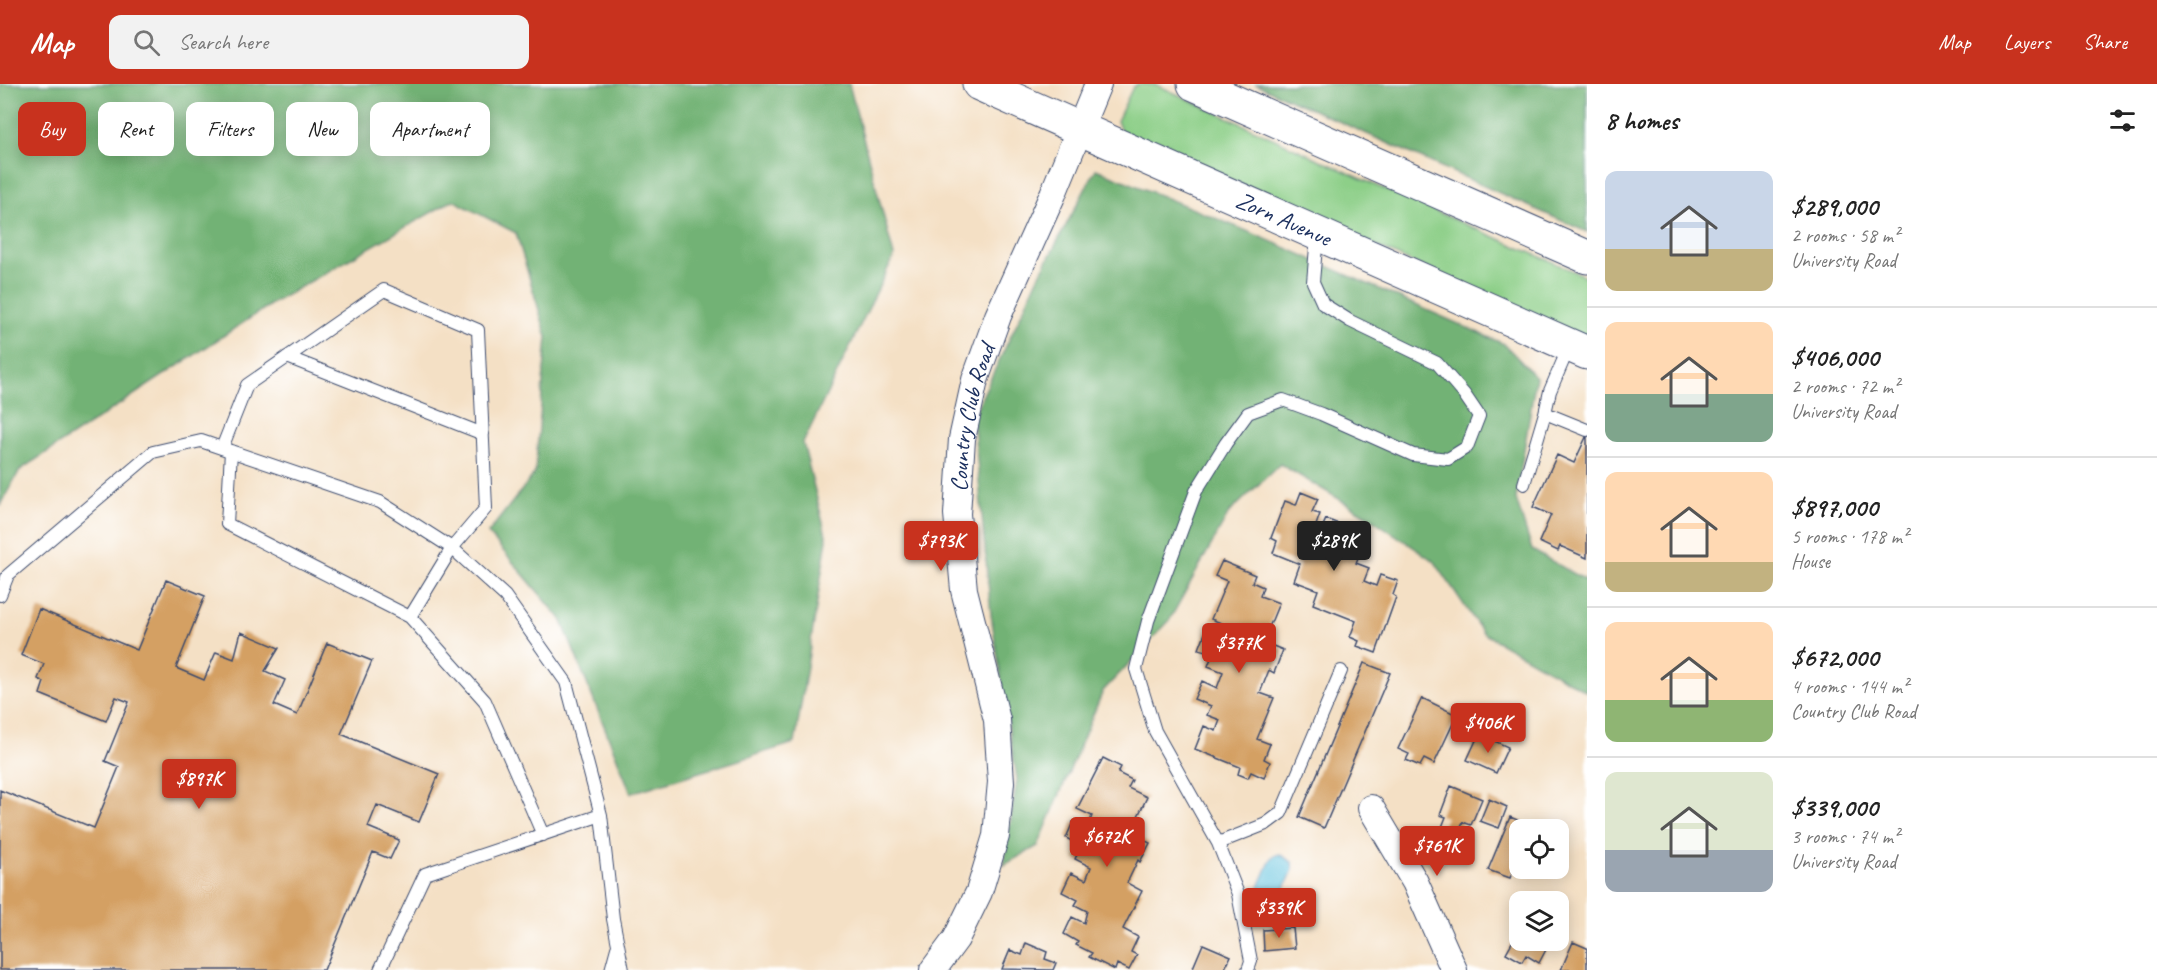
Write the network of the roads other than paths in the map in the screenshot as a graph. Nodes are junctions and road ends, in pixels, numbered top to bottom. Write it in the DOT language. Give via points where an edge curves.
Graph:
graph roads {
  1 [pos="979,84"];
  2 [pos="1098,84"];
  3 [pos="1194,84"];
  4 [pos="1080,128"];
  5 [pos="1317,234"];
  6 [pos="1587,257"];
  7 [pos="1578,350"];
  8 [pos="287,357"];
  9 [pos="1545,413"];
  10 [pos="1587,430"];
  11 [pos="483,434"];
  12 [pos="226,450"];
  13 [pos="1524,484"];
  14 [pos="452,548"];
  15 [pos="0,595"];
  16 [pos="410,617"];
  17 [pos="1341,671"];
  18 [pos="1371,808"];
  19 [pos="601,815"];
  20 [pos="543,835"];
  21 [pos="1218,843"];
  22 [pos="618,946"];
  23 [pos="380,970"];
  24 [pos="610,970"];
  25 [pos="623,970"];
  26 [pos="933,970"];
  27 [pos="1248,970"];
  28 [pos="1455,970"];
  1 -- 4 [label="main road, Zorn Avenue"];
  2 -- 4 [label="street, Country Club Road"];
  3 -- 6 [label="main road"];
  4 -- 5 [label="main road, Zorn Avenue"];
  4 -- 26 [label="street, Country Club Road" via="998,316 975,380 962,439 957,514 964,590 997,720 1001,782 999,812 980,892 956,939"];
  5 -- 7 [label="main road, Zorn Avenue"];
  5 -- 21 [label="lane" via="1313,282 1323,304 1437,363 1479,416 1467,447 1448,459 1413,455 1283,400 1248,413 1196,491 1148,621 1136,669 1155,731"];
  7 -- 9 [label="lane" via="1550,390"];
  8 -- 11 [label="lane"];
  8 -- 11 [label="lane" via="384,290 478,330"];
  8 -- 12 [label="lane" via="247,385"];
  9 -- 10 [label="lane"];
  9 -- 13 [label="lane"];
  11 -- 14 [label="lane" via="486,508"];
  12 -- 14 [label="lane" via="380,502"];
  12 -- 15 [label="lane" via="201,441 153,452 8,575"];
  12 -- 16 [label="lane" via="227,524"];
  14 -- 16 [label="lane"];
  14 -- 19 [label="lane" via="506,596 566,682"];
  16 -- 20 [label="lane" via="485,701"];
  17 -- 21 [label="lane" via="1281,813 1266,824"];
  18 -- 28 [label="street" via="1415,882"];
  19 -- 20 [label="lane"];
  19 -- 22 [label="lane"];
  20 -- 23 [label="lane" via="425,874"];
  21 -- 27 [label="lane" via="1238,894 1251,961"];
  22 -- 24 [label="lane"];
  22 -- 25 [label="lane"];
}
